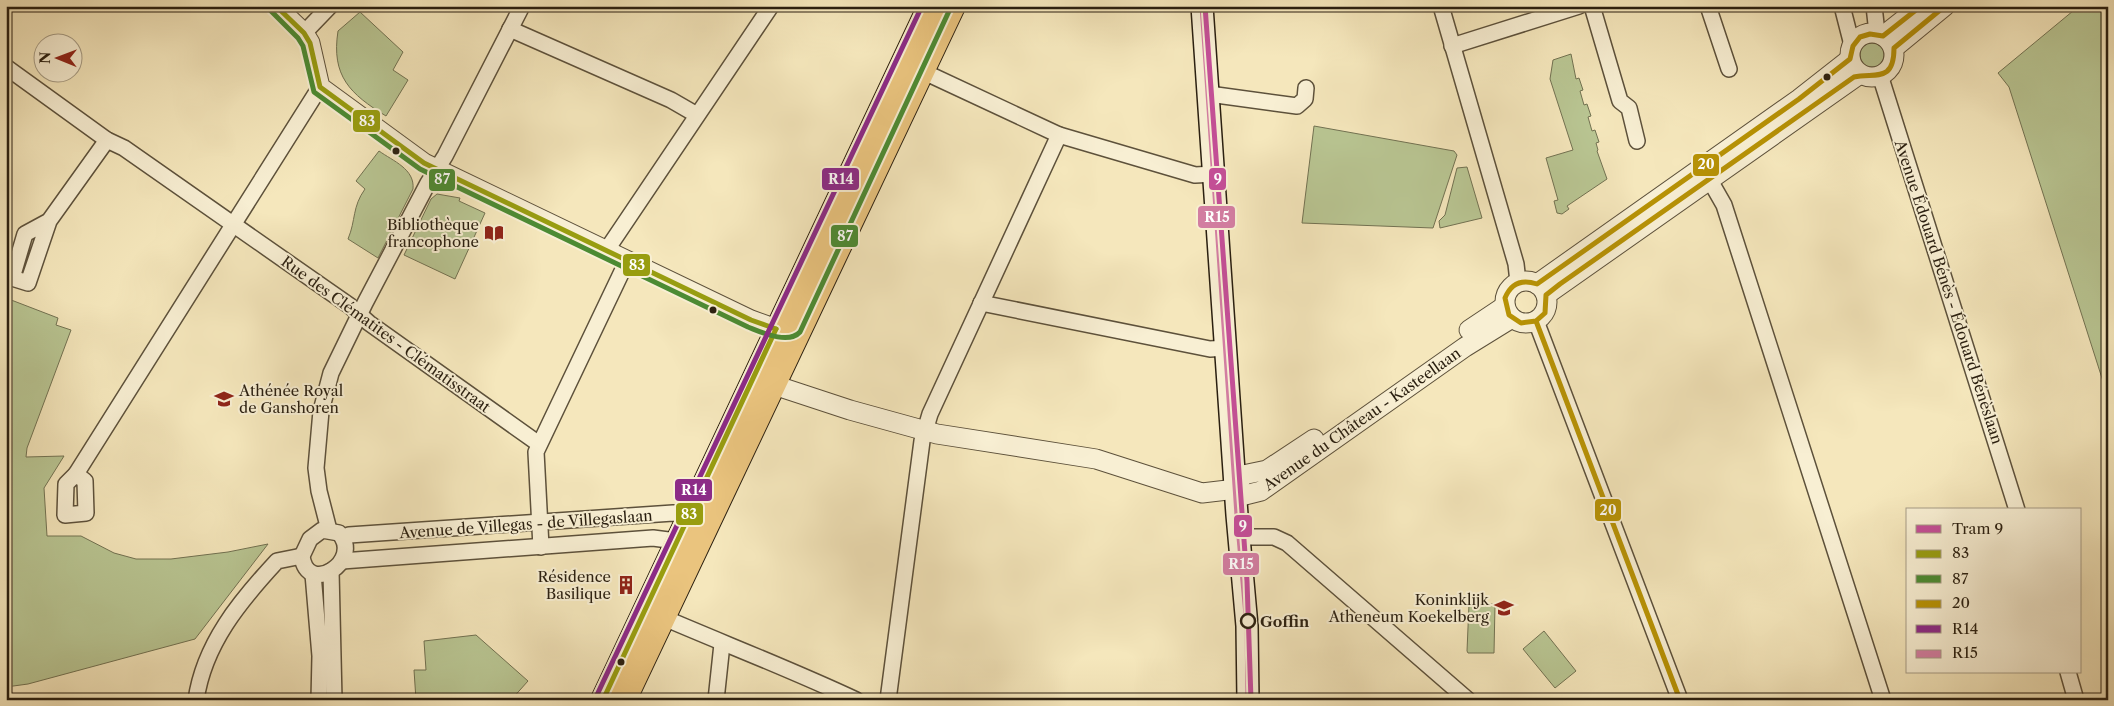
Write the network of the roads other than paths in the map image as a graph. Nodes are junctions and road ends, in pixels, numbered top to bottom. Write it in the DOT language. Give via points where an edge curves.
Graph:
graph roads {
  1 [pos="276,6"];
  2 [pos="330,6"];
  3 [pos="522,6"];
  4 [pos="930,6"];
  5 [pos="953,6"];
  6 [pos="1202,6"];
  7 [pos="1441,6"];
  8 [pos="1579,6"];
  9 [pos="1592,6"];
  10 [pos="1708,6"];
  11 [pos="1842,6"];
  12 [pos="1874,6"];
  13 [pos="1922,6"];
  14 [pos="1945,6"];
  15 [pos="767,7"];
  16 [pos="510,29"];
  17 [pos="304,33"];
  18 [pos="1885,39"];
  19 [pos="1452,46"];
  20 [pos="1854,59"];
  21 [pos="6,67"];
  22 [pos="1729,69"];
  23 [pos="922,71"];
  24 [pos="1880,75"];
  25 [pos="320,87"];
  26 [pos="1306,88"];
  27 [pos="1209,94"];
  28 [pos="697,115"];
  29 [pos="1058,135"];
  30 [pos="107,140"];
  31 [pos="1637,141"];
  32 [pos="436,168"];
  33 [pos="1706,172"];
  34 [pos="1215,174"];
  35 [pos="48,221"];
  36 [pos="232,224"];
  37 [pos="606,250"];
  38 [pos="627,260"];
  39 [pos="1518,282"];
  40 [pos="1542,289"];
  41 [pos="981,303"];
  42 [pos="1509,312"];
  43 [pos="360,315"];
  44 [pos="1536,321"];
  45 [pos="802,328"];
  46 [pos="776,329"];
  47 [pos="1227,348"];
  48 [pos="774,385"];
  49 [pos="925,431"];
  50 [pos="539,444"];
  51 [pos="76,474"];
  52 [pos="1240,481"];
  53 [pos="2016,508"];
  54 [pos="698,520"];
  55 [pos="540,523"];
  56 [pos="329,530"];
  57 [pos="1249,537"];
  58 [pos="343,538"];
  59 [pos="685,546"];
  60 [pos="541,547"];
  61 [pos="302,556"];
  62 [pos="337,566"];
  63 [pos="313,574"];
  64 [pos="654,614"];
  65 [pos="722,644"];
  66 [pos="2069,674"];
  67 [pos="1248,694"];
  68 [pos="720,698"];
  69 [pos="196,700"];
  70 [pos="319,700"];
  71 [pos="334,700"];
  72 [pos="603,700"];
  73 [pos="624,700"];
  74 [pos="856,700"];
  75 [pos="888,700"];
  76 [pos="1468,700"];
  77 [pos="1680,700"];
  78 [pos="1883,700"];
  79 [pos="2076,700"];
  1 -- 17 [label="street"];
  2 -- 17 [label="street"];
  3 -- 16 [label="street"];
  4 -- 46 [label="main road"];
  5 -- 23 [label="main road"];
  6 -- 27 [label="main road"];
  7 -- 19 [label="street"];
  8 -- 19 [label="street"];
  9 -- 31 [label="street" via="1620,100 1629,108"];
  10 -- 22 [label="street"];
  11 -- 20 [label="street"];
  12 -- 18 [label="street"];
  13 -- 18 [label="street"];
  14 -- 18 [label="street"];
  15 -- 28 [label="street"];
  16 -- 28 [label="street" via="671,100"];
  16 -- 32 [label="street"];
  17 -- 25 [label="street" via="310,43"];
  18 -- 20 [label="street" via="1864,34"];
  18 -- 24 [label="street" via="1894,60"];
  19 -- 39 [label="street" via="1516,264"];
  20 -- 24 [label="street" via="1874,77"];
  20 -- 33 [label="street"];
  21 -- 30 [label="street, Rue des Clématites - Clématisstraat"];
  23 -- 29 [label="street"];
  23 -- 45 [label="main road"];
  24 -- 53 [label="street, Avenue Édouard Bénès - Édouard Bénèslaan"];
  25 -- 32 [label="street" via="419,160"];
  25 -- 36 [label="street"];
  26 -- 27 [label="street" via="1305,99 1297,106"];
  27 -- 34 [label="main road"];
  28 -- 37 [label="street"];
  29 -- 34 [label="street" via="1195,175"];
  29 -- 41 [label="street"];
  30 -- 35 [label="street"];
  30 -- 36 [label="street, Rue des Clématites - Clématisstraat" via="124,148"];
  32 -- 37 [label="street"];
  32 -- 43 [label="street"];
  33 -- 40 [label="street"];
  33 -- 78 [label="street" via="1724,205"];
  34 -- 47 [label="main road"];
  36 -- 43 [label="street, Rue des Clématites - Clématisstraat"];
  36 -- 51 [label="street"];
  37 -- 38 [label="street"];
  38 -- 46 [label="street"];
  38 -- 50 [label="street"];
  39 -- 40 [label="street" via="1524,280"];
  39 -- 42 [label="street" via="1507,292"];
  40 -- 44 [label="street" via="1545,313"];
  41 -- 47 [label="street" via="1210,349"];
  41 -- 49 [label="street"];
  42 -- 44 [label="street" via="1526,324"];
  42 -- 52 [label="street, Avenue du Château - Kasteellaan" via="1261,491"];
  43 -- 50 [label="street, Rue des Clématites - Clématisstraat"];
  43 -- 56 [label="street" via="331,373 321,411 316,468"];
  44 -- 77 [label="street"];
  45 -- 46 [label="street"];
  45 -- 48 [label="main road"];
  46 -- 48 [label="street"];
  46 -- 54 [label="main road"];
  47 -- 52 [label="main road"];
  48 -- 49 [label="street, Avenue du Château - Kasteellaan"];
  48 -- 54 [label="main road"];
  49 -- 52 [label="street, Avenue du Château - Kasteellaan" via="1096,459 1202,492"];
  49 -- 75 [label="street"];
  50 -- 55 [label="street" via="536,452"];
  52 -- 57 [label="main road"];
  52 -- 67 [label="main road"];
  54 -- 55 [label="street, Avenue de Villegas - de Villegaslaan" via="673,513"];
  54 -- 59 [label="main road"];
  55 -- 58 [label="street, Avenue de Villegas - de Villegaslaan"];
  55 -- 60 [label="street"];
  56 -- 58 [label="street"];
  56 -- 61 [label="street" via="316,533"];
  57 -- 67 [label="main road" via="1256,663"];
  57 -- 76 [label="street" via="1274,537 1287,543"];
  58 -- 62 [label="street" via="346,552"];
  59 -- 60 [label="street, Avenue de Villegas - de Villegaslaan" via="652,538"];
  59 -- 64 [label="main road"];
  60 -- 62 [label="street, Avenue de Villegas - de Villegaslaan"];
  61 -- 63 [label="street" via="304,566"];
  61 -- 69 [label="street" via="277,561 230,616 208,653"];
  62 -- 63 [label="street" via="326,574"];
  62 -- 71 [label="street"];
  63 -- 70 [label="street" via="320,656"];
  64 -- 65 [label="street"];
  64 -- 72 [label="main road"];
  64 -- 73 [label="main road"];
  65 -- 68 [label="street"];
  65 -- 74 [label="street"];
  66 -- 79 [label="street"];
}
